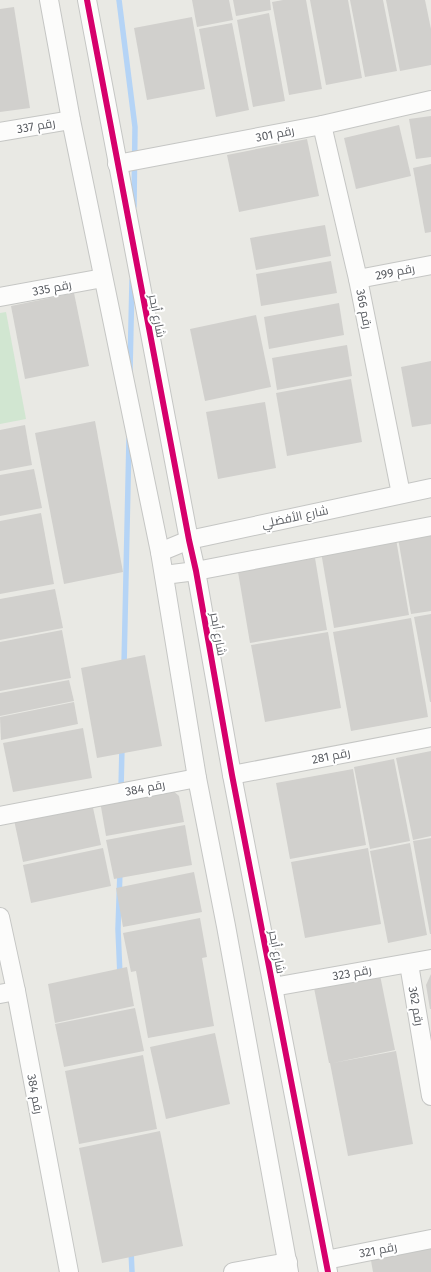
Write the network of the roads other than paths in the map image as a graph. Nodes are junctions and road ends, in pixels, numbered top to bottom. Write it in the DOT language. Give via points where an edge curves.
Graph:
graph roads {
  1 [pos="49,0"];
  2 [pos="87,0"];
  3 [pos="431,100"];
  4 [pos="71,120"];
  5 [pos="322,125"];
  6 [pos="0,132"];
  7 [pos="117,164"];
  8 [pos="431,265"];
  9 [pos="103,278"];
  10 [pos="358,279"];
  11 [pos="0,297"];
  12 [pos="431,488"];
  13 [pos="401,494"];
  14 [pos="431,526"];
  15 [pos="189,540"];
  16 [pos="160,552"];
  17 [pos="196,571"];
  18 [pos="164,575"];
  19 [pos="431,737"];
  20 [pos="232,775"];
  21 [pos="196,778"];
  22 [pos="0,816"];
  23 [pos="0,917"];
  24 [pos="431,959"];
  25 [pos="409,964"];
  26 [pos="273,987"];
  27 [pos="8,993"];
  28 [pos="431,1096"];
  29 [pos="431,1239"];
  30 [pos="327,1266"];
  31 [pos="289,1267"];
  32 [pos="69,1272"];
  33 [pos="233,1272"];
  1 -- 4 [label="street"];
  2 -- 7 [label="street, شارع أبحر"];
  3 -- 5 [label="street, رقم 301"];
  4 -- 6 [label="street, رقم 337"];
  4 -- 9 [label="street"];
  5 -- 7 [label="street, رقم 301"];
  5 -- 10 [label="street, رقم 366"];
  7 -- 15 [label="street, شارع أبحر"];
  8 -- 10 [label="street, رقم 299"];
  9 -- 11 [label="street, رقم 335"];
  9 -- 16 [label="street"];
  10 -- 13 [label="street, رقم 366"];
  12 -- 13 [label="street, شارع الأفضلي"];
  13 -- 15 [label="street, شارع الأفضلي"];
  14 -- 17 [label="street"];
  15 -- 16 [label="street, شارع الأفضلي"];
  15 -- 17 [label="street, شارع أبحر"];
  16 -- 18 [label="street"];
  17 -- 18 [label="street"];
  17 -- 20 [label="street, شارع أبحر"];
  18 -- 21 [label="street"];
  19 -- 20 [label="street, رقم 281"];
  20 -- 26 [label="street, شارع أبحر"];
  21 -- 22 [label="street, رقم 384"];
  21 -- 31 [label="street"];
  23 -- 27 [label="street, رقم 384"];
  24 -- 25 [label="street, رقم 323"];
  25 -- 26 [label="street, رقم 323"];
  25 -- 28 [label="street, رقم 362"];
  26 -- 30 [label="street, شارع أبحر"];
  27 -- 32 [label="street, رقم 384"];
  29 -- 30 [label="street, رقم 321"];
  31 -- 33 [label="street"];
}
